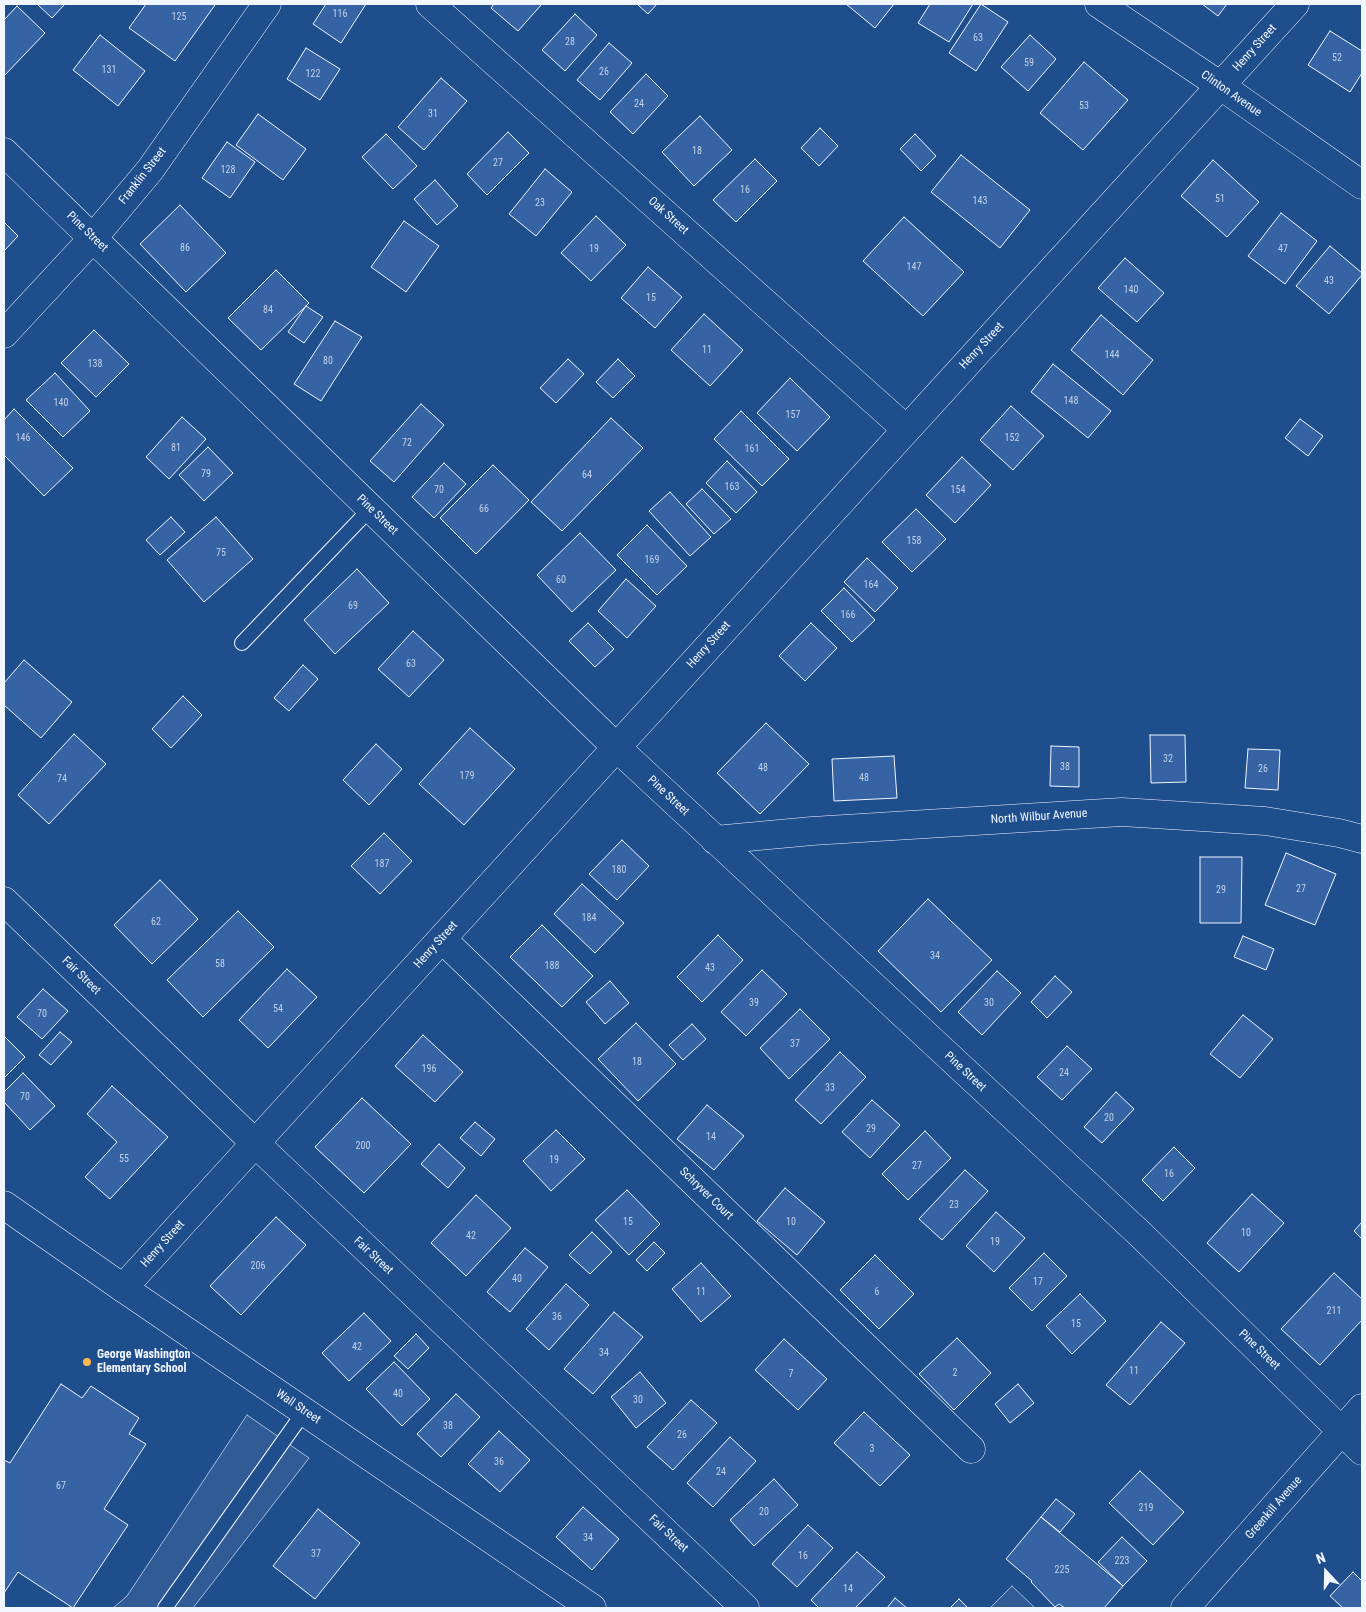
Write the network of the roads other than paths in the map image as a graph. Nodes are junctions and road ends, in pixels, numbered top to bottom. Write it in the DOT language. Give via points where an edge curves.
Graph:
graph roads {
  1 [pos="267,4"];
  2 [pos="430,4"];
  3 [pos="1098,4"];
  4 [pos="1295,4"];
  5 [pos="1221,86"];
  6 [pos="4,152"];
  7 [pos="1362,185"];
  8 [pos="93,238"];
  9 [pos="4,334"];
  10 [pos="906,429"];
  11 [pos="371,508"];
  12 [pos="242,643"];
  13 [pos="616,747"];
  14 [pos="1362,839"];
  15 [pos="715,840"];
  16 [pos="4,901"];
  17 [pos="442,939"];
  18 [pos="255,1144"];
  19 [pos="4,1205"];
  20 [pos="123,1288"];
  21 [pos="1362,1408"];
  22 [pos="304,1412"];
  23 [pos="1342,1431"];
  24 [pos="971,1449"];
  25 [pos="1362,1451"];
  26 [pos="164,1608"];
  27 [pos="592,1608"];
  28 [pos="746,1608"];
  29 [pos="1185,1608"];
  1 -- 8 [label="street, Franklin Street" via="150,170"];
  2 -- 10 [label="street, Oak Street"];
  3 -- 5 [label="street, Clinton Avenue"];
  4 -- 5 [label="street, Henry Street"];
  5 -- 7 [label="street, Clinton Avenue"];
  5 -- 10 [label="street, Henry Street"];
  6 -- 8 [label="street, Pine Street"];
  8 -- 9 [label="street, Franklin Street"];
  8 -- 11 [label="street, Pine Street"];
  10 -- 13 [label="street, Henry Street"];
  11 -- 12 [label="lane"];
  11 -- 13 [label="street, Pine Street"];
  13 -- 15 [label="street, Pine Street"];
  13 -- 17 [label="street, Henry Street"];
  14 -- 15 [label="street, North Wilbur Avenue" via="1264,821 1122,812"];
  15 -- 23 [label="street, Pine Street" via="1139,1233"];
  16 -- 18 [label="street, Fair Street"];
  17 -- 18 [label="street, Henry Street"];
  17 -- 24 [label="street, Schryver Court"];
  18 -- 20 [label="street, Henry Street"];
  18 -- 28 [label="street, Fair Street"];
  19 -- 20 [label="street, Wall Street"];
  20 -- 22 [label="street, Wall Street"];
  21 -- 23 [label="street, Greenkill Avenue"];
  22 -- 26 [label="lane"];
  22 -- 27 [label="street, Wall Street"];
  23 -- 25 [label="street, Pine Street"];
  23 -- 29 [label="street, Greenkill Avenue"];
}
